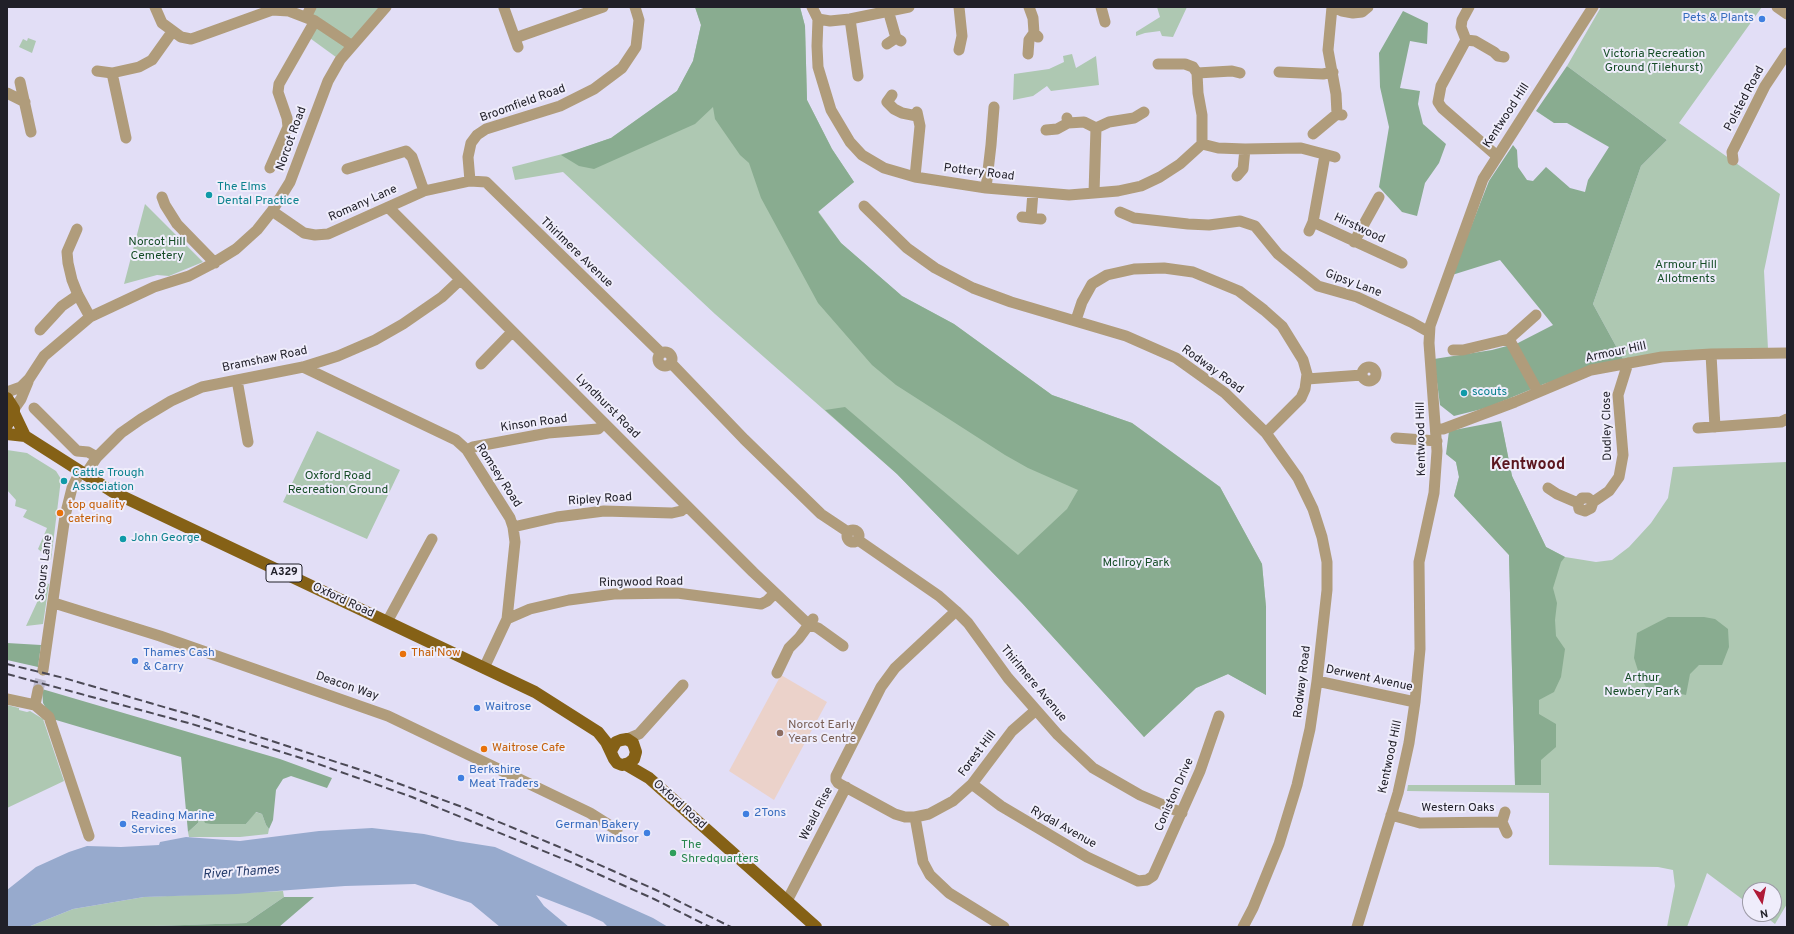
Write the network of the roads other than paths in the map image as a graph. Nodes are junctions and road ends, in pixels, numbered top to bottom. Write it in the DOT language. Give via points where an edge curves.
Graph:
graph roads {
  1 [pos="155,7"];
  2 [pos="386,7"];
  3 [pos="603,7"];
  4 [pos="634,7"];
  5 [pos="812,7"];
  6 [pos="909,7"];
  7 [pos="959,7"];
  8 [pos="1029,7"];
  9 [pos="1101,7"];
  10 [pos="1333,7"];
  11 [pos="1368,7"];
  12 [pos="1469,7"];
  13 [pos="1593,7"];
  14 [pos="504,8"];
  15 [pos="269,10"];
  16 [pos="888,10"];
  17 [pos="311,15"];
  18 [pos="818,19"];
  19 [pos="850,19"];
  20 [pos="1105,22"];
  21 [pos="172,32"];
  22 [pos="1466,40"];
  23 [pos="895,41"];
  24 [pos="352,45"];
  25 [pos="959,50"];
  26 [pos="1787,53"];
  27 [pos="1028,54"];
  28 [pos="1504,57"];
  29 [pos="1158,64"];
  30 [pos="860,70"];
  31 [pos="97,71"];
  32 [pos="1279,72"];
  33 [pos="1333,72"];
  34 [pos="112,73"];
  35 [pos="1197,73"];
  36 [pos="1240,73"];
  37 [pos="20,82"];
  38 [pos="7,93"];
  39 [pos="892,95"];
  40 [pos="25,102"];
  41 [pos="994,107"];
  42 [pos="1144,112"];
  43 [pos="1096,128"];
  44 [pos="1046,130"];
  45 [pos="31,132"];
  46 [pos="1313,134"];
  47 [pos="126,138"];
  48 [pos="1202,144"];
  49 [pos="1245,149"];
  50 [pos="1497,156"];
  51 [pos="1733,160"];
  52 [pos="270,168"];
  53 [pos="348,169"];
  54 [pos="1244,173"];
  55 [pos="915,177"];
  56 [pos="470,180"];
  57 [pos="986,188"];
  58 [pos="424,191"];
  59 [pos="1033,192"];
  60 [pos="1094,193"];
  61 [pos="1379,197"];
  62 [pos="162,204"];
  63 [pos="865,206"];
  64 [pos="388,207"];
  65 [pos="272,212"];
  66 [pos="1120,212"];
  67 [pos="1031,218"];
  68 [pos="77,229"];
  69 [pos="1354,242"];
  70 [pos="214,263"];
  71 [pos="1395,264"];
  72 [pos="460,280"];
  73 [pos="78,295"];
  74 [pos="1536,315"];
  75 [pos="90,317"];
  76 [pos="1076,320"];
  77 [pos="40,330"];
  78 [pos="512,332"];
  79 [pos="1429,332"];
  80 [pos="1509,339"];
  81 [pos="1453,350"];
  82 [pos="1787,353"];
  83 [pos="1711,354"];
  84 [pos="1628,363"];
  85 [pos="481,364"];
  86 [pos="303,366"];
  87 [pos="1362,375"];
  88 [pos="28,379"];
  89 [pos="1307,379"];
  90 [pos="237,380"];
  91 [pos="7,392"];
  92 [pos="1538,392"];
  93 [pos="11,407"];
  94 [pos="34,408"];
  95 [pos="1787,419"];
  96 [pos="604,423"];
  97 [pos="7,425"];
  98 [pos="1716,427"];
  99 [pos="1698,428"];
  100 [pos="1436,429"];
  101 [pos="1266,433"];
  102 [pos="7,434"];
  103 [pos="25,436"];
  104 [pos="1396,438"];
  105 [pos="1437,441"];
  106 [pos="248,442"];
  107 [pos="467,450"];
  108 [pos="97,457"];
  109 [pos="83,474"];
  110 [pos="1548,488"];
  111 [pos="687,506"];
  112 [pos="513,526"];
  113 [pos="432,539"];
  114 [pos="775,593"];
  115 [pos="54,602"];
  116 [pos="956,611"];
  117 [pos="507,619"];
  118 [pos="811,621"];
  119 [pos="387,622"];
  120 [pos="843,646"];
  121 [pos="484,668"];
  122 [pos="44,670"];
  123 [pos="777,673"];
  124 [pos="1317,681"];
  125 [pos="683,685"];
  126 [pos="38,690"];
  127 [pos="7,699"];
  128 [pos="1415,702"];
  129 [pos="35,705"];
  130 [pos="1036,710"];
  131 [pos="1219,716"];
  132 [pos="598,732"];
  133 [pos="630,744"];
  134 [pos="610,751"];
  135 [pos="625,764"];
  136 [pos="649,778"];
  137 [pos="972,784"];
  138 [pos="846,787"];
  139 [pos="1182,813"];
  140 [pos="1391,816"];
  141 [pos="915,817"];
  142 [pos="617,830"];
  143 [pos="1507,833"];
  144 [pos="89,836"];
  145 [pos="1147,880"];
  146 [pos="787,901"];
  147 [pos="816,927"];
  148 [pos="1004,927"];
  149 [pos="1243,927"];
  150 [pos="1356,927"];
  1 -- 21 [label="street" via="162,23"];
  2 -- 24 [label="street, Norcot Road"];
  3 -- 14 [label="street" via="516,43"];
  4 -- 56 [label="street, Broomfield Road" via="639,20 636,47 622,68 594,89 560,106 486,129 476,135 468,157"];
  5 -- 18 [label="street, Pottery Road"];
  6 -- 16 [label="street"];
  7 -- 25 [label="street" via="962,36"];
  8 -- 27 [label="street" via="1036,35 1029,40"];
  9 -- 20 [label="street"];
  10 -- 11 [label="street" via="1353,13 1362,12"];
  10 -- 33 [label="street" via="1328,50"];
  12 -- 22 [label="street" via="1461,27"];
  13 -- 50 [label="street, Kentwood Hill"];
  15 -- 17 [label="street"];
  15 -- 21 [label="street" via="191,39"];
  16 -- 19 [label="street"];
  16 -- 23 [label="street"];
  17 -- 24 [label="street"];
  17 -- 52 [label="street" via="279,84 278,92 288,127"];
  18 -- 19 [label="street"];
  18 -- 55 [label="street, Pottery Road" via="818,67 825,92 840,126 862,155 884,168"];
  19 -- 30 [label="street"];
  21 -- 34 [label="street" via="152,60 139,67"];
  22 -- 28 [label="street" via="1475,41 1498,56"];
  22 -- 50 [label="street" via="1441,86 1438,102"];
  24 -- 65 [label="street, Norcot Road" via="328,80 290,182"];
  26 -- 51 [label="street, Polsted Road" via="1765,86 1732,152"];
  29 -- 35 [label="street" via="1171,60 1193,67"];
  31 -- 34 [label="street"];
  32 -- 33 [label="street"];
  33 -- 46 [label="street" via="1340,114"];
  34 -- 47 [label="street"];
  35 -- 36 [label="street"];
  35 -- 48 [label="street" via="1202,115"];
  37 -- 40 [label="street"];
  38 -- 40 [label="street"];
  39 -- 55 [label="street" via="887,102 894,109 902,113 917,114 920,126"];
  40 -- 45 [label="street"];
  41 -- 57 [label="street"];
  42 -- 43 [label="street" via="1134,118 1109,122"];
  43 -- 44 [label="street" via="1084,122 1068,121 1057,129"];
  43 -- 60 [label="street"];
  48 -- 49 [label="street" via="1218,148"];
  48 -- 60 [label="street, Pottery Road" via="1180,164 1141,186"];
  49 -- 54 [label="street"];
  49 -- 69 [label="street, Hirstwood" via="1301,148 1330,156 1311,227"];
  50 -- 79 [label="street, Kentwood Hill" via="1477,194"];
  53 -- 58 [label="street" via="406,151 412,157"];
  55 -- 57 [label="street, Pottery Road"];
  56 -- 58 [label="street, Romany Lane"];
  56 -- 116 [label="street, Thirlmere Avenue" via="486,182 495,190 660,353 660,364 664,366 671,363 821,514 848,532 847,539 850,542 858,540 939,596"];
  57 -- 59 [label="street, Pottery Road"];
  58 -- 64 [label="street, Romany Lane"];
  59 -- 60 [label="street, Pottery Road"];
  59 -- 67 [label="street"];
  61 -- 69 [label="street"];
  62 -- 70 [label="street"];
  63 -- 76 [label="street, Rodway Road" via="907,248 935,268 973,288 1005,300"];
  64 -- 65 [label="street, Romany Lane" via="335,232 316,235 304,233"];
  64 -- 72 [label="street, Lyndhurst Road"];
  65 -- 70 [label="street, Norcot Road" via="236,249"];
  66 -- 79 [label="street, Gipsy Lane" via="1134,218 1188,224 1209,225 1240,221 1255,226 1278,254 1318,286 1357,297"];
  68 -- 73 [label="street" via="66,252"];
  69 -- 71 [label="street, Hirstwood"];
  70 -- 75 [label="street, Norcot Road"];
  72 -- 78 [label="street, Lyndhurst Road"];
  72 -- 86 [label="street, Bramshaw Road" via="426,309 375,340 338,356"];
  73 -- 75 [label="street"];
  73 -- 77 [label="street" via="62,306"];
  74 -- 80 [label="street"];
  75 -- 88 [label="street, Norcot Road" via="44,356"];
  76 -- 89 [label="street" via="1092,284 1107,275 1134,269 1164,268 1193,272 1239,291 1276,321 1293,342 1303,360"];
  76 -- 101 [label="street, Rodway Road" via="1126,336 1176,358 1225,393"];
  78 -- 85 [label="street"];
  78 -- 96 [label="street, Lyndhurst Road"];
  79 -- 100 [label="street, Kentwood Hill"];
  80 -- 81 [label="street"];
  80 -- 92 [label="street"];
  82 -- 83 [label="street, Armour Hill"];
  83 -- 84 [label="street, Armour Hill" via="1662,357"];
  83 -- 98 [label="street"];
  84 -- 92 [label="street, Armour Hill" via="1591,370"];
  84 -- 110 [label="street, Dudley Close" via="1618,395 1624,455 1619,477 1609,491 1585,511 1579,509 1578,503"];
  86 -- 90 [label="street, Bramshaw Road"];
  86 -- 107 [label="street, Romsey Road" via="456,440"];
  87 -- 89 [label="street"];
  88 -- 91 [label="street, Norcot Road" via="21,387"];
  88 -- 93 [label="street, Norcot Road" via="21,399"];
  89 -- 101 [label="street" via="1301,398"];
  90 -- 106 [label="street"];
  90 -- 108 [label="street, Bramshaw Road" via="202,387 171,401 126,430"];
  92 -- 100 [label="street, Armour Hill" via="1443,429"];
  93 -- 97 [label="main road"];
  93 -- 103 [label="main road"];
  94 -- 108 [label="street" via="76,451 88,452"];
  95 -- 98 [label="street" via="1781,422"];
  96 -- 107 [label="street, Kinson Road" via="598,429 548,433"];
  96 -- 111 [label="street, Lyndhurst Road"];
  98 -- 99 [label="street"];
  100 -- 105 [label="street, Kentwood Hill"];
  101 -- 124 [label="street, Rodway Road" via="1298,478 1313,509 1322,537 1327,578"];
  102 -- 103 [label="main road, Oxford Road / A329"];
  103 -- 109 [label="main road, Oxford Road / A329"];
  104 -- 105 [label="street"];
  105 -- 128 [label="street, Kentwood Hill" via="1435,489 1419,562 1420,649"];
  107 -- 112 [label="street, Romsey Road"];
  108 -- 109 [label="street, Bramshaw Road"];
  109 -- 115 [label="street, Scours Lane" via="72,488 65,516"];
  109 -- 119 [label="main road, Oxford Road / A329" via="113,492"];
  111 -- 112 [label="street, Ripley Road" via="682,511 672,513 604,511"];
  111 -- 114 [label="street, Lyndhurst Road"];
  112 -- 117 [label="street, Romsey Road" via="515,542"];
  113 -- 119 [label="street"];
  114 -- 117 [label="street, Ringwood Road" via="761,604 677,593 614,594 569,600 530,609"];
  114 -- 118 [label="street, Lyndhurst Road"];
  115 -- 122 [label="street, Scours Lane"];
  115 -- 142 [label="street, Deacon Way" via="160,636 388,716 590,812"];
  116 -- 130 [label="street, Thirlmere Avenue"];
  116 -- 138 [label="street, Weald Rise" via="895,668 881,687 836,776 838,783"];
  117 -- 121 [label="street, Romsey Road"];
  118 -- 120 [label="street, Lyndhurst Road"];
  118 -- 123 [label="street" via="789,648"];
  119 -- 121 [label="main road, Oxford Road / A329"];
  121 -- 132 [label="main road, Oxford Road / A329" via="535,692"];
  124 -- 128 [label="street, Derwent Avenue"];
  124 -- 149 [label="street, Rodway Road" via="1310,728 1297,785 1279,844"];
  125 -- 133 [label="street"];
  126 -- 129 [label="street"];
  127 -- 129 [label="street"];
  128 -- 140 [label="street, Kentwood Hill" via="1408,749"];
  129 -- 144 [label="street" via="49,717"];
  130 -- 137 [label="street, Forest Hill" via="1012,732"];
  130 -- 139 [label="street, Thirlmere Avenue" via="1093,768 1140,795"];
  131 -- 139 [label="street, Coniston Drive"];
  132 -- 133 [label="main road, Oxford Road / A329" via="612,735"];
  132 -- 134 [label="main road, Oxford Road / A329"];
  133 -- 134 [label="main road" via="614,744"];
  133 -- 135 [label="main road" via="634,759"];
  133 -- 136 [label="main road, Oxford Road"];
  134 -- 135 [label="main road" via="617,763"];
  135 -- 136 [label="main road, Oxford Road"];
  136 -- 146 [label="main road, Oxford Road"];
  137 -- 141 [label="street, Forest Hill" via="953,801 929,814"];
  137 -- 145 [label="street, Rydal Avenue" via="1011,813 1087,857 1138,881"];
  138 -- 141 [label="street" via="895,814"];
  138 -- 146 [label="street, Weald Rise"];
  139 -- 145 [label="street, Coniston Drive" via="1153,876"];
  140 -- 143 [label="street, Western Oaks" via="1420,823 1504,817"];
  140 -- 150 [label="street, Kentwood Hill"];
  141 -- 148 [label="street" via="923,862 930,874 950,893"];
  146 -- 147 [label="main road, Oxford Road"];
}
